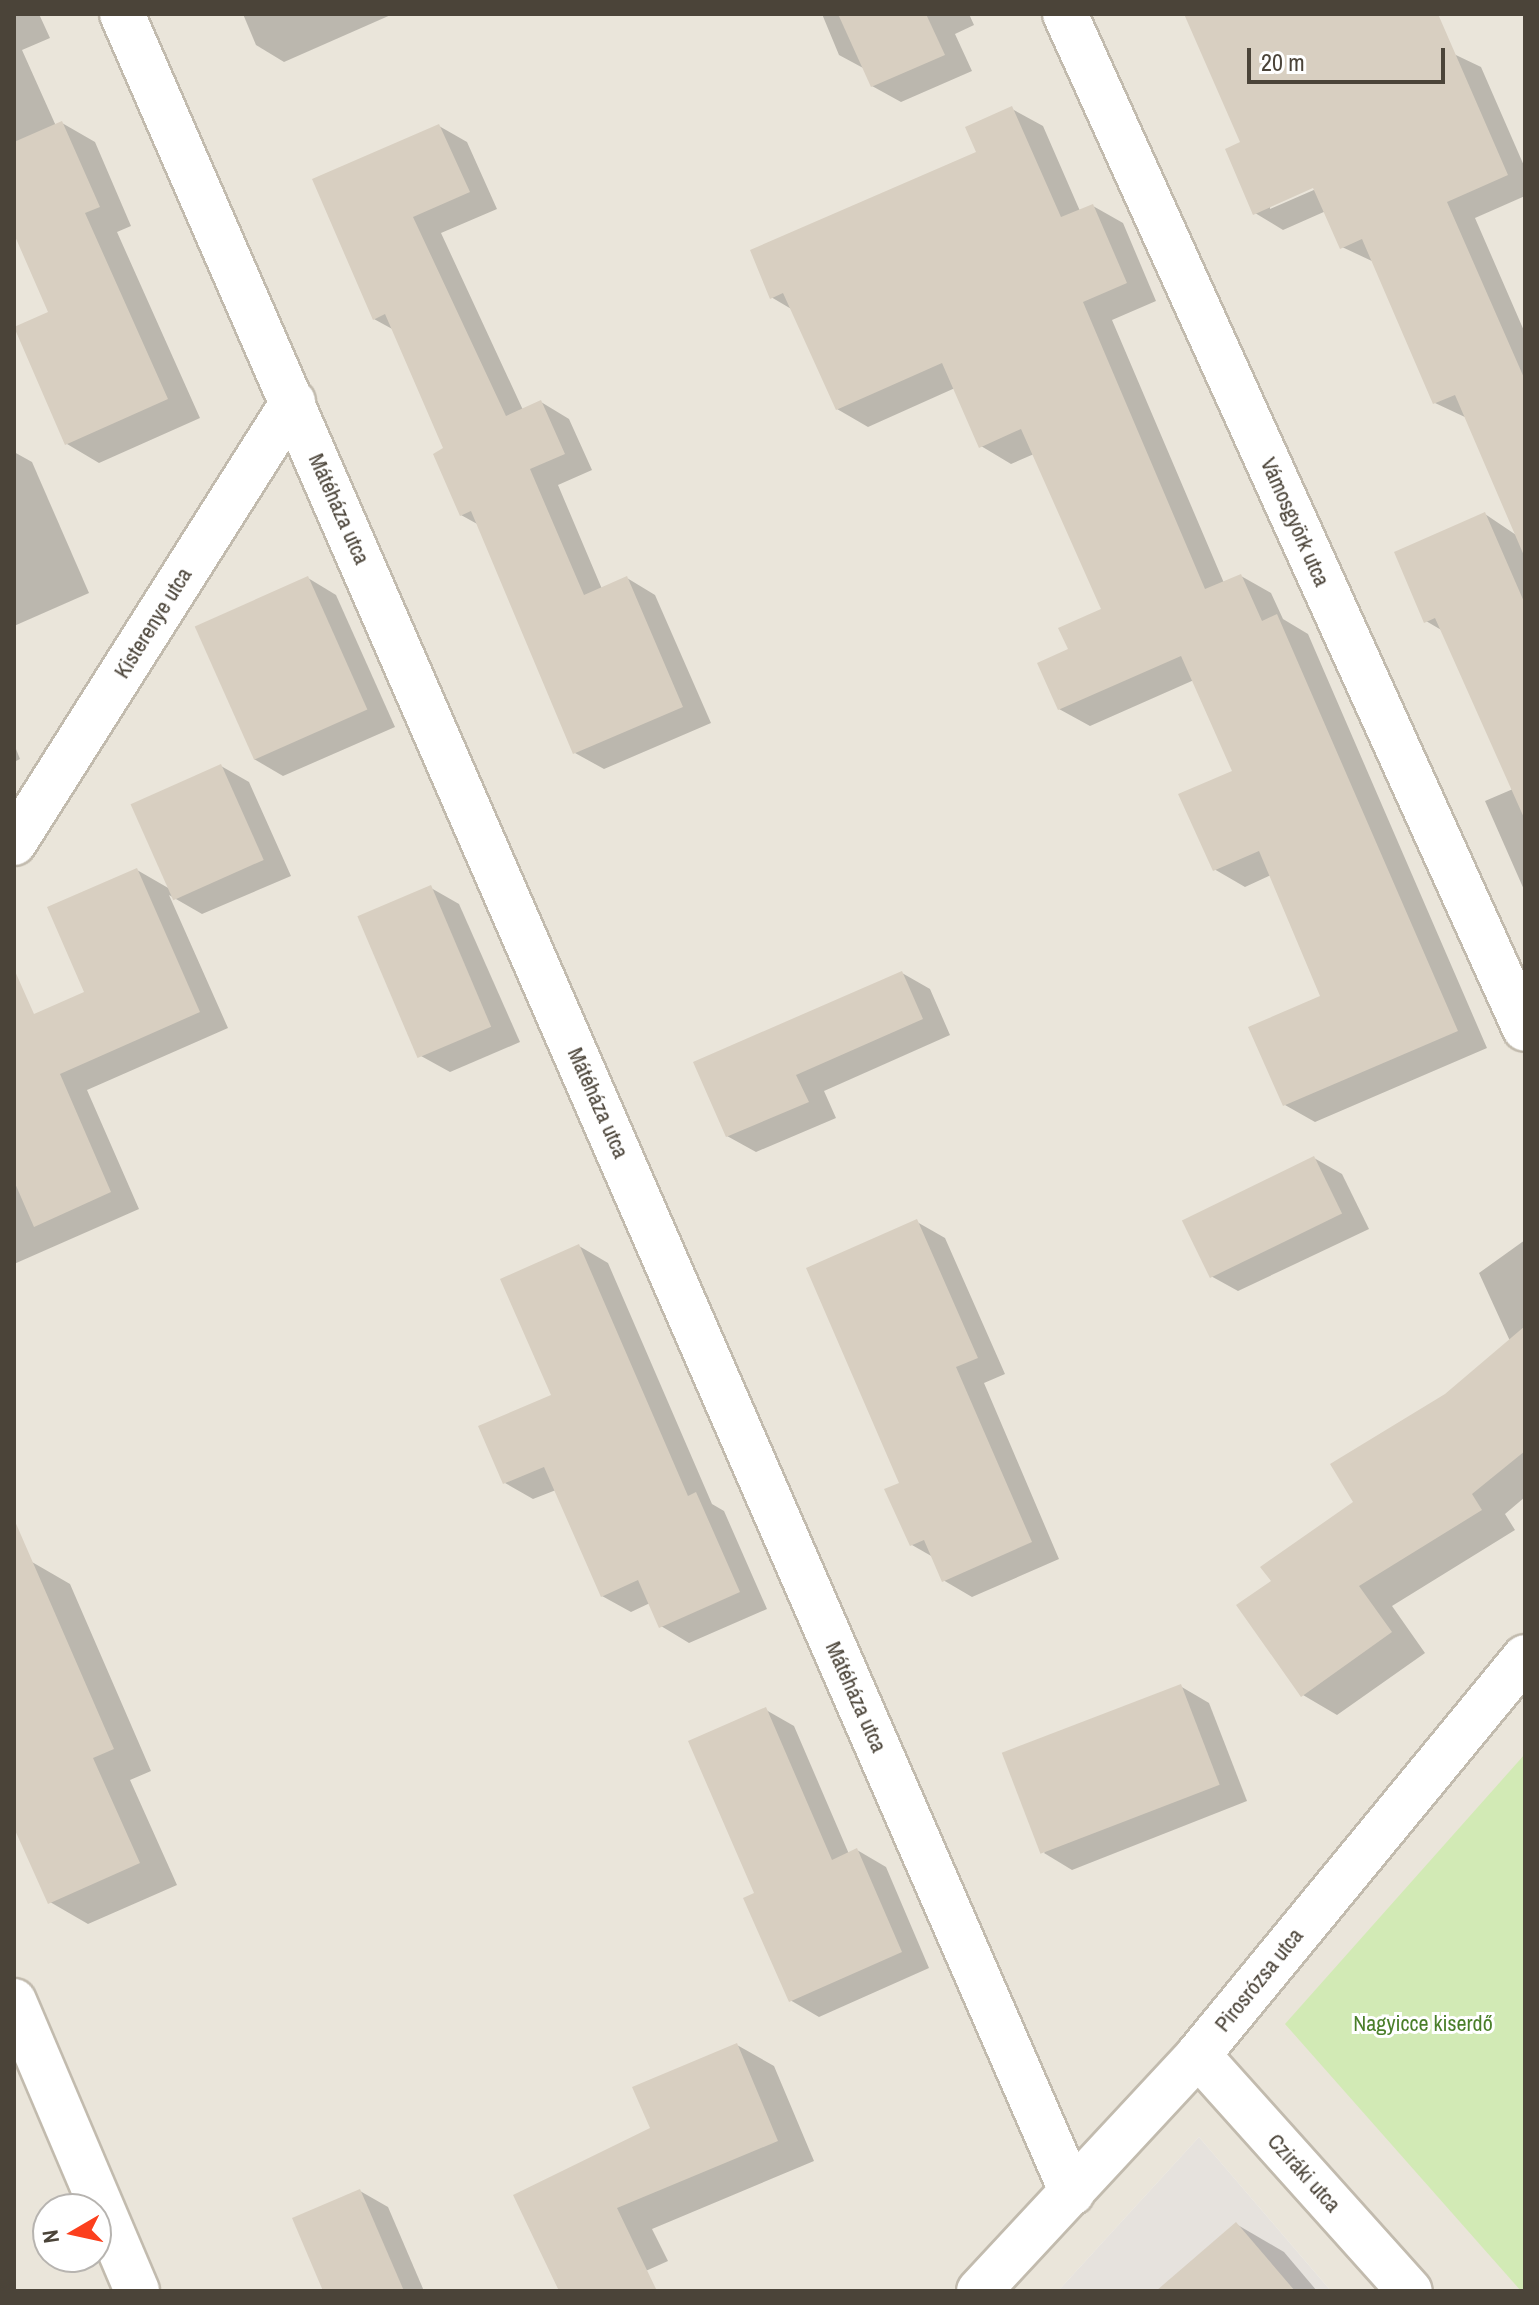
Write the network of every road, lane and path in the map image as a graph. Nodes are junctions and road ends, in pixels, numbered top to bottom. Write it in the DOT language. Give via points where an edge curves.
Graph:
graph roads {
  1 [pos="122,14"];
  2 [pos="1065,14"];
  3 [pos="293,402"];
  4 [pos="14,843"];
  5 [pos="1525,1029"];
  6 [pos="1525,1657"];
  7 [pos="14,2001"];
  8 [pos="1198,2055"];
  9 [pos="1072,2193"];
  10 [pos="137,2291"];
  11 [pos="979,2291"];
  12 [pos="1410,2291"];
  1 -- 3 [label="street, Mátéháza utca"];
  2 -- 5 [label="street, Vámosgyörk utca"];
  3 -- 4 [label="street, Kisterenye utca"];
  3 -- 9 [label="street, Mátéháza utca"];
  6 -- 8 [label="street, Pirosrózsa utca"];
  7 -- 10 [label="street"];
  8 -- 9 [label="street, Pirosrózsa utca"];
  8 -- 12 [label="street, Cziráki utca"];
  9 -- 11 [label="street, Pirosrózsa utca"];
}
